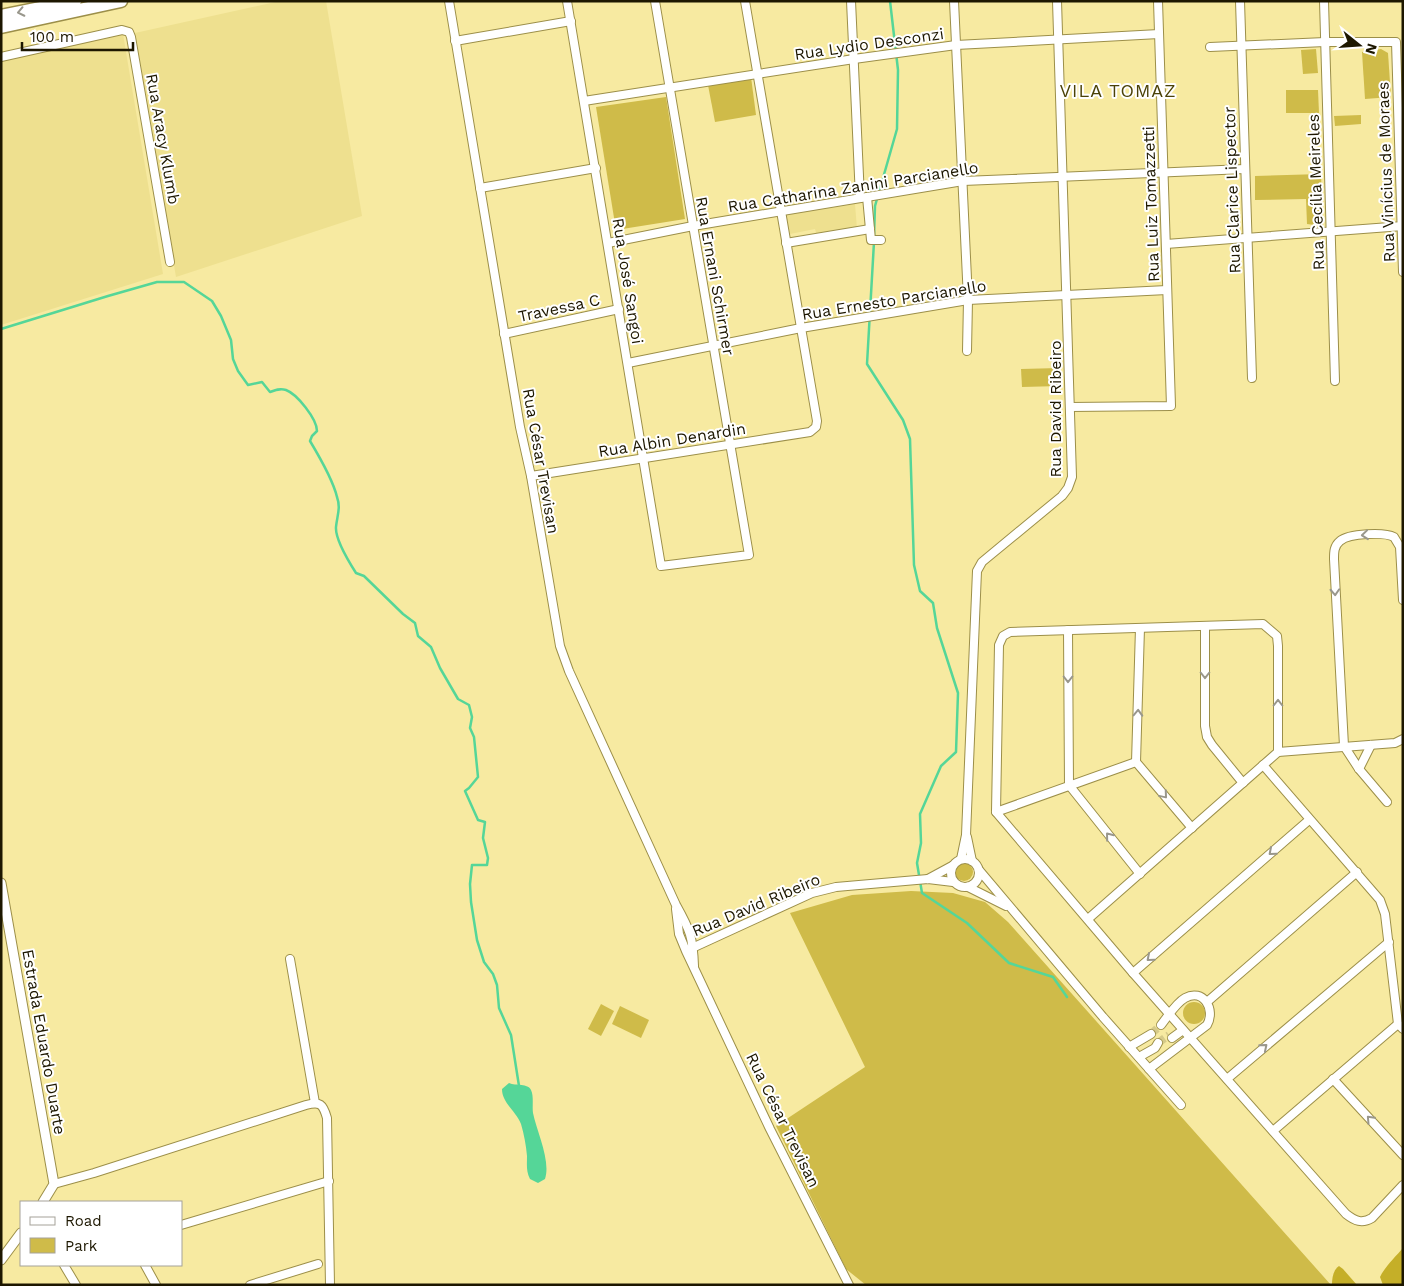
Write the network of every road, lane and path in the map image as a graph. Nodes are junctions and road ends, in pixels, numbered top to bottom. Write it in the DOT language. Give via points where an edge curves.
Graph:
graph roads {
  1 [pos="75,1"];
  2 [pos="120,1"];
  3 [pos="449,1"];
  4 [pos="567,1"];
  5 [pos="655,1"];
  6 [pos="745,1"];
  7 [pos="851,1"];
  8 [pos="954,1"];
  9 [pos="1057,1"];
  10 [pos="1158,1"];
  11 [pos="1240,1"];
  12 [pos="1324,1"];
  13 [pos="1,16"];
  14 [pos="571,21"];
  15 [pos="1,27"];
  16 [pos="1160,34"];
  17 [pos="1059,39"];
  18 [pos="455,41"];
  19 [pos="1325,42"];
  20 [pos="956,45"];
  21 [pos="1242,45"];
  22 [pos="1210,47"];
  23 [pos="1,57"];
  24 [pos="854,59"];
  25 [pos="757,75"];
  26 [pos="670,89"];
  27 [pos="584,101"];
  28 [pos="596,168"];
  29 [pos="1245,169"];
  30 [pos="1164,172"];
  31 [pos="1063,176"];
  32 [pos="963,181"];
  33 [pos="480,188"];
  34 [pos="863,197"];
  35 [pos="781,211"];
  36 [pos="693,226"];
  37 [pos="1402,227"];
  38 [pos="870,229"];
  39 [pos="1331,232"];
  40 [pos="1247,238"];
  41 [pos="881,240"];
  42 [pos="608,243"];
  43 [pos="786,243"];
  44 [pos="1166,244"];
  45 [pos="170,262"];
  46 [pos="1403,272"];
  47 [pos="1167,290"];
  48 [pos="1067,294"];
  49 [pos="968,300"];
  50 [pos="619,308"];
  51 [pos="801,328"];
  52 [pos="504,334"];
  53 [pos="713,346"];
  54 [pos="967,351"];
  55 [pos="628,363"];
  56 [pos="1252,378"];
  57 [pos="1335,381"];
  58 [pos="1070,407"];
  59 [pos="730,444"];
  60 [pos="643,458"];
  61 [pos="531,476"];
  62 [pos="661,566"];
  63 [pos="1403,600"];
  64 [pos="1205,626"];
  65 [pos="1140,628"];
  66 [pos="1068,630"];
  67 [pos="1403,739"];
  68 [pos="1371,745"];
  69 [pos="1344,746"];
  70 [pos="1278,752"];
  71 [pos="1136,762"];
  72 [pos="1263,765"];
  73 [pos="1359,769"];
  74 [pos="1243,783"];
  75 [pos="1069,785"];
  76 [pos="1387,802"];
  77 [pos="996,812"];
  78 [pos="1309,820"];
  79 [pos="1192,828"];
  80 [pos="966,835"];
  81 [pos="961,859"];
  82 [pos="972,861"];
  83 [pos="952,866"];
  84 [pos="979,870"];
  85 [pos="1357,872"];
  86 [pos="1140,874"];
  87 [pos="928,879"];
  88 [pos="953,882"];
  89 [pos="1,883"];
  90 [pos="968,887"];
  91 [pos="1008,907"];
  92 [pos="1088,919"];
  93 [pos="1389,942"];
  94 [pos="690,949"];
  95 [pos="290,959"];
  96 [pos="1133,973"];
  97 [pos="1206,1002"];
  98 [pos="1170,1014"];
  99 [pos="1161,1025"];
  100 [pos="1400,1027"];
  101 [pos="1182,1028"];
  102 [pos="1151,1034"];
  103 [pos="1170,1036"];
  104 [pos="1190,1038"];
  105 [pos="1129,1046"];
  106 [pos="1158,1046"];
  107 [pos="1139,1057"];
  108 [pos="1149,1069"];
  109 [pos="1227,1079"];
  110 [pos="1333,1080"];
  111 [pos="315,1103"];
  112 [pos="1181,1105"];
  113 [pos="1273,1131"];
  114 [pos="1403,1155"];
  115 [pos="328,1181"];
  116 [pos="54,1184"];
  117 [pos="1403,1185"];
  118 [pos="44,1201"];
  119 [pos="182,1226"];
  120 [pos="20,1234"];
  121 [pos="1,1260"];
  122 [pos="318,1264"];
  123 [pos="65,1266"];
  124 [pos="146,1266"];
  125 [pos="76,1285"];
  126 [pos="156,1285"];
  127 [pos="250,1285"];
  128 [pos="330,1285"];
  129 [pos="849,1285"];
  1 -- 13 [label="highway, one-way"];
  2 -- 15 [label="highway"];
  3 -- 18 [label="street, Rua César Trevisan"];
  4 -- 14 [label="street, Rua José Sangoi"];
  5 -- 26 [label="street, Rua Ernani Schirmer"];
  6 -- 25 [label="street"];
  7 -- 24 [label="street"];
  8 -- 20 [label="street"];
  9 -- 17 [label="street, Rua David Ribeiro"];
  10 -- 16 [label="street, Rua Luiz Tomazzetti"];
  11 -- 21 [label="street, Rua Clarice Lispector"];
  12 -- 19 [label="street, Rua Cecília Meireles"];
  14 -- 18 [label="street"];
  14 -- 27 [label="street, Rua José Sangoi"];
  16 -- 17 [label="street, Rua Lydio Desconzi"];
  16 -- 30 [label="street, Rua Luiz Tomazzetti"];
  17 -- 20 [label="street, Rua Lydio Desconzi"];
  17 -- 31 [label="street, Rua David Ribeiro"];
  18 -- 33 [label="street, Rua César Trevisan"];
  19 -- 21 [label="street"];
  19 -- 37 [label="street, Rua Vinícius de Moraes" via="1396,42"];
  19 -- 39 [label="street, Rua Cecília Meireles"];
  20 -- 24 [label="street, Rua Lydio Desconzi"];
  20 -- 32 [label="street"];
  21 -- 22 [label="street"];
  21 -- 29 [label="street, Rua Clarice Lispector"];
  23 -- 45 [label="street, Rua Aracy Klumb" via="122,30 128,32"];
  24 -- 25 [label="street, Rua Lydio Desconzi"];
  24 -- 34 [label="street"];
  25 -- 26 [label="street, Rua Lydio Desconzi"];
  25 -- 35 [label="street"];
  26 -- 27 [label="street, Rua Lydio Desconzi"];
  26 -- 36 [label="street, Rua Ernani Schirmer"];
  27 -- 28 [label="street, Rua José Sangoi"];
  28 -- 33 [label="street"];
  28 -- 42 [label="street, Rua José Sangoi"];
  29 -- 30 [label="street, Rua Catharina Zanini Parcianello"];
  29 -- 40 [label="street, Rua Clarice Lispector"];
  30 -- 31 [label="street, Rua Catharina Zanini Parcianello"];
  30 -- 44 [label="street, Rua Luiz Tomazzetti"];
  31 -- 32 [label="street, Rua Catharina Zanini Parcianello"];
  31 -- 48 [label="street, Rua David Ribeiro"];
  32 -- 34 [label="street, Rua Catharina Zanini Parcianello"];
  32 -- 49 [label="street"];
  33 -- 52 [label="street, Rua César Trevisan"];
  34 -- 35 [label="street, Rua Catharina Zanini Parcianello"];
  34 -- 38 [label="street"];
  35 -- 36 [label="street, Rua Catharina Zanini Parcianello"];
  35 -- 43 [label="street"];
  36 -- 42 [label="street, Rua Catharina Zanini Parcianello"];
  36 -- 53 [label="street, Rua Ernani Schirmer"];
  37 -- 39 [label="street"];
  37 -- 46 [label="street, Rua Vinícius de Moraes"];
  38 -- 41 [label="street" via="871,240"];
  38 -- 43 [label="street"];
  39 -- 40 [label="street"];
  39 -- 57 [label="street, Rua Cecília Meireles"];
  40 -- 44 [label="street"];
  40 -- 56 [label="street, Rua Clarice Lispector"];
  42 -- 50 [label="street, Rua José Sangoi"];
  43 -- 51 [label="street"];
  44 -- 47 [label="street, Rua Luiz Tomazzetti"];
  47 -- 48 [label="street, Rua Ernesto Parcianello"];
  47 -- 58 [label="street, Rua Luiz Tomazzetti" via="1171,406"];
  48 -- 49 [label="street, Rua Ernesto Parcianello"];
  48 -- 58 [label="street, Rua David Ribeiro"];
  49 -- 51 [label="street, Rua Ernesto Parcianello"];
  49 -- 54 [label="street"];
  50 -- 52 [label="street, Travessa C"];
  50 -- 55 [label="street, Rua José Sangoi"];
  51 -- 53 [label="street, Rua Ernesto Parcianello"];
  51 -- 59 [label="street, Rua Albin Denardin" via="816,427 810,432"];
  52 -- 61 [label="street, Rua César Trevisan"];
  53 -- 55 [label="street, Rua Ernesto Parcianello"];
  53 -- 59 [label="street, Rua Ernani Schirmer"];
  55 -- 60 [label="street, Rua José Sangoi"];
  58 -- 80 [label="street, Rua David Ribeiro" via="1072,477 1068,488 982,562 977,571"];
  59 -- 60 [label="street, Rua Albin Denardin"];
  59 -- 62 [label="street, Rua Ernani Schirmer" via="749,555"];
  60 -- 61 [label="street, Rua Albin Denardin"];
  60 -- 62 [label="street, Rua José Sangoi"];
  61 -- 94 [label="street, Rua César Trevisan" via="565,663 688,927"];
  63 -- 69 [label="street, one-way" via="1400,547 1394,537 1383,534 1341,539 1334,550 1334,559"];
  64 -- 65 [label="street"];
  70 -- 64 [label="street, one-way" via="1277,636 1263,624"];
  64 -- 74 [label="street, one-way" via="1205,726 1208,737"];
  65 -- 66 [label="street"];
  71 -- 65 [label="street, one-way"];
  66 -- 75 [label="street, one-way"];
  66 -- 77 [label="street" via="1010,632 1003,636 999,645"];
  67 -- 68 [label="street"];
  68 -- 69 [label="street"];
  68 -- 73 [label="street"];
  69 -- 70 [label="street"];
  69 -- 73 [label="street"];
  70 -- 72 [label="street"];
  71 -- 75 [label="street"];
  71 -- 79 [label="street, one-way"];
  72 -- 74 [label="street"];
  72 -- 78 [label="street"];
  73 -- 76 [label="street"];
  74 -- 79 [label="street"];
  75 -- 77 [label="street"];
  86 -- 75 [label="street, one-way"];
  77 -- 92 [label="street"];
  78 -- 85 [label="street"];
  78 -- 96 [label="street, one-way"];
  79 -- 86 [label="street"];
  80 -- 81 [label="street, Rua David Ribeiro"];
  80 -- 82 [label="street, Rua David Ribeiro"];
  81 -- 82 [label="street"];
  81 -- 83 [label="street"];
  82 -- 84 [label="street"];
  83 -- 87 [label="street, Rua David Ribeiro"];
  83 -- 88 [label="street"];
  84 -- 90 [label="street" via="977,882"];
  84 -- 91 [label="street"];
  85 -- 93 [label="street" via="1380,900"];
  85 -- 97 [label="street"];
  86 -- 92 [label="street"];
  87 -- 88 [label="street, Rua David Ribeiro"];
  87 -- 94 [label="street, Rua David Ribeiro" via="836,887 812,893"];
  88 -- 90 [label="street"];
  89 -- 116 [label="street, Estrada Eduardo Duarte"];
  90 -- 91 [label="street"];
  91 -- 105 [label="street"];
  92 -- 96 [label="street"];
  93 -- 100 [label="street"];
  109 -- 93 [label="street, one-way"];
  94 -- 129 [label="street, Rua César Trevisan" via="694,966 770,1129"];
  95 -- 111 [label="street"];
  96 -- 98 [label="street"];
  97 -- 98 [label="street" via="1198,997 1185,998"];
  97 -- 104 [label="street" via="1211,1012 1210,1019"];
  98 -- 99 [label="street"];
  98 -- 101 [label="street"];
  100 -- 110 [label="street"];
  101 -- 103 [label="street"];
  101 -- 104 [label="street"];
  102 -- 105 [label="street"];
  104 -- 108 [label="street"];
  104 -- 109 [label="street"];
  105 -- 107 [label="street"];
  106 -- 107 [label="street"];
  107 -- 108 [label="street"];
  108 -- 112 [label="street"];
  109 -- 113 [label="street"];
  110 -- 113 [label="street"];
  114 -- 110 [label="street, one-way"];
  111 -- 115 [label="street" via="324,1109 326,1118"];
  111 -- 116 [label="street"];
  113 -- 117 [label="street" via="1346,1214 1359,1222 1372,1218"];
  115 -- 119 [label="street"];
  115 -- 128 [label="street"];
  116 -- 118 [label="street"];
  120 -- 121 [label="street"];
  122 -- 127 [label="street"];
  123 -- 125 [label="street"];
  124 -- 126 [label="street"];
}
